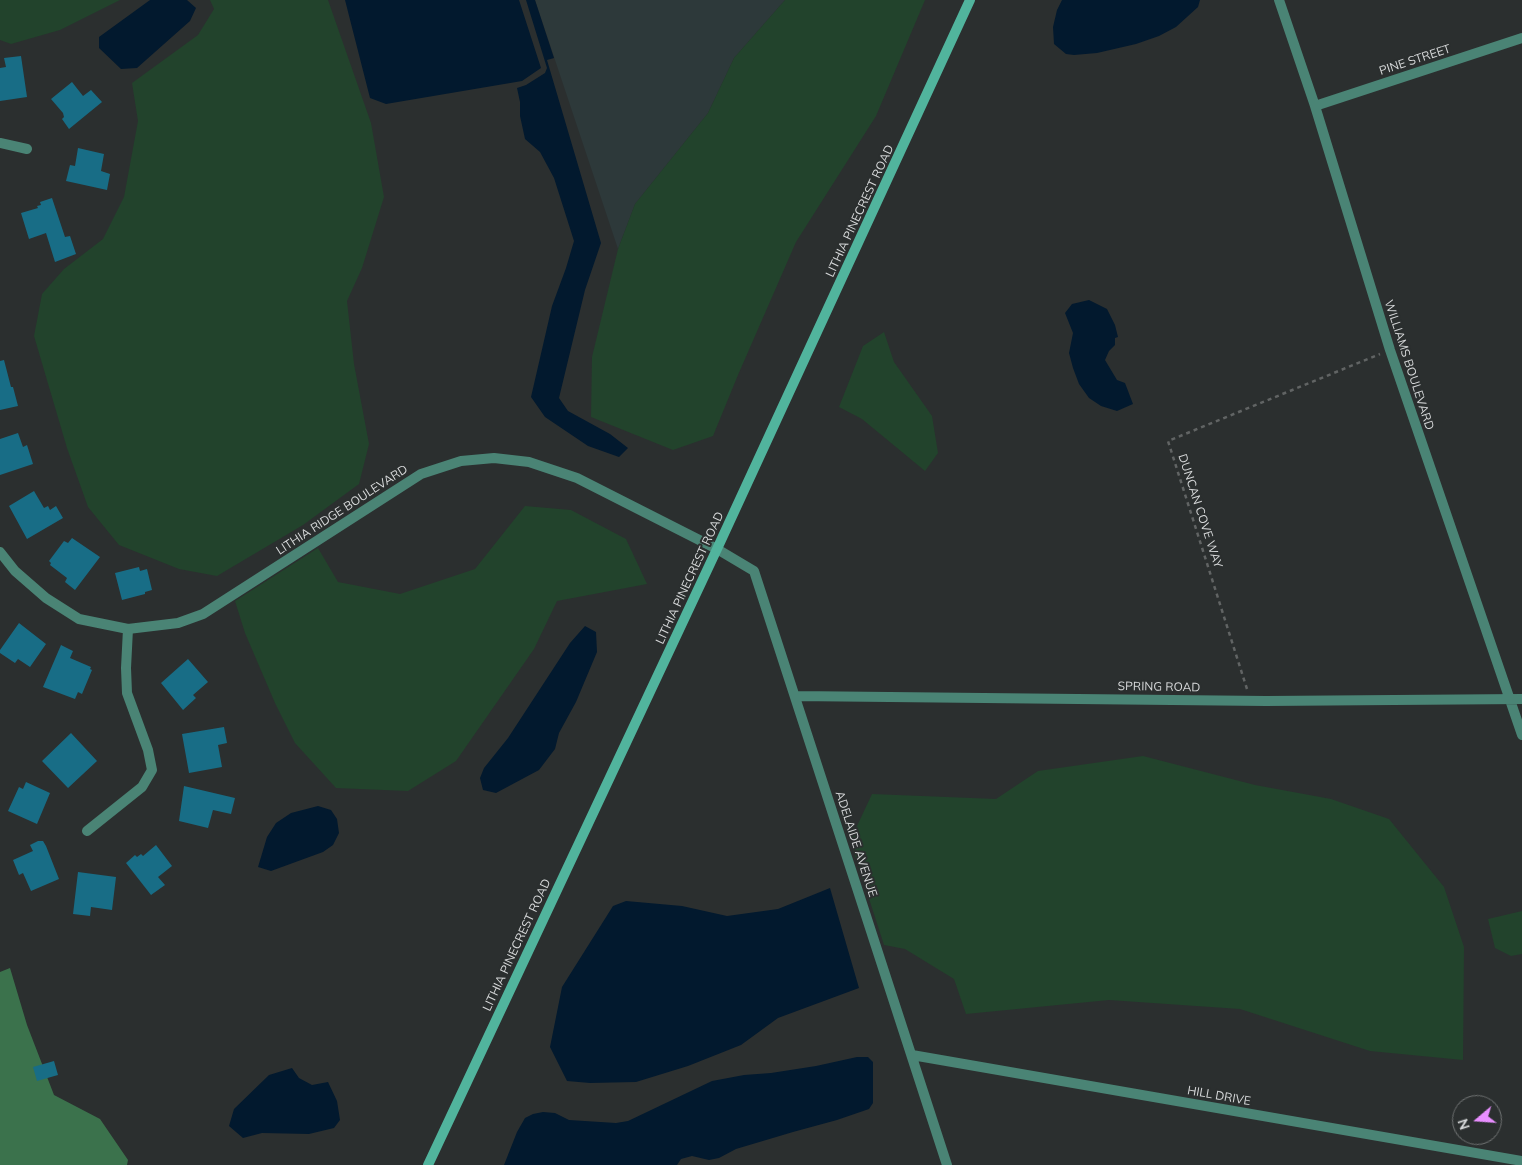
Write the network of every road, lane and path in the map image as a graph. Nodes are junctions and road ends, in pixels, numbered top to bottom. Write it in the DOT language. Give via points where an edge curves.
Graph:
graph roads {
  1 [pos="970,0"];
  2 [pos="1279,0"];
  3 [pos="1522,38"];
  4 [pos="1315,106"];
  5 [pos="0,143"];
  6 [pos="27,149"];
  7 [pos="1390,350"];
  8 [pos="717,549"];
  9 [pos="0,552"];
  10 [pos="128,629"];
  11 [pos="795,696"];
  12 [pos="1510,698"];
  13 [pos="1522,699"];
  14 [pos="1251,700"];
  15 [pos="1522,735"];
  16 [pos="88,831"];
  17 [pos="912,1055"];
  18 [pos="1522,1161"];
  19 [pos="428,1165"];
  20 [pos="947,1165"];
  1 -- 8 [label="main road, LITHIA PINECREST ROAD"];
  2 -- 4 [label="street, WILLIAMS BOULEVARD"];
  3 -- 4 [label="street, PINE STREET"];
  4 -- 7 [label="street, WILLIAMS BOULEVARD"];
  5 -- 6 [label="street"];
  7 -- 12 [label="street, WILLIAMS BOULEVARD"];
  7 -- 14 [label="path, DUNCAN COVE WAY" via="1168,442"];
  8 -- 10 [label="street, LITHIA RIDGE BOULEVARD" via="577,478 529,462 494,458 461,461 421,474 203,614 178,624"];
  8 -- 11 [label="street, ADELAIDE AVENUE" via="754,571"];
  8 -- 19 [label="main road, LITHIA PINECREST ROAD"];
  9 -- 10 [label="street, LITHIA RIDGE BOULEVARD" via="15,571 46,598 80,619"];
  10 -- 16 [label="street" via="128,693 152,770 142,787"];
  11 -- 14 [label="street, SPRING ROAD"];
  11 -- 17 [label="street, ADELAIDE AVENUE"];
  12 -- 13 [label="street, SPRING ROAD"];
  12 -- 14 [label="street, SPRING ROAD"];
  12 -- 15 [label="street, WILLIAMS BOULEVARD"];
  17 -- 18 [label="street, HILL DRIVE"];
  17 -- 20 [label="street, ADELAIDE AVENUE"];
}
